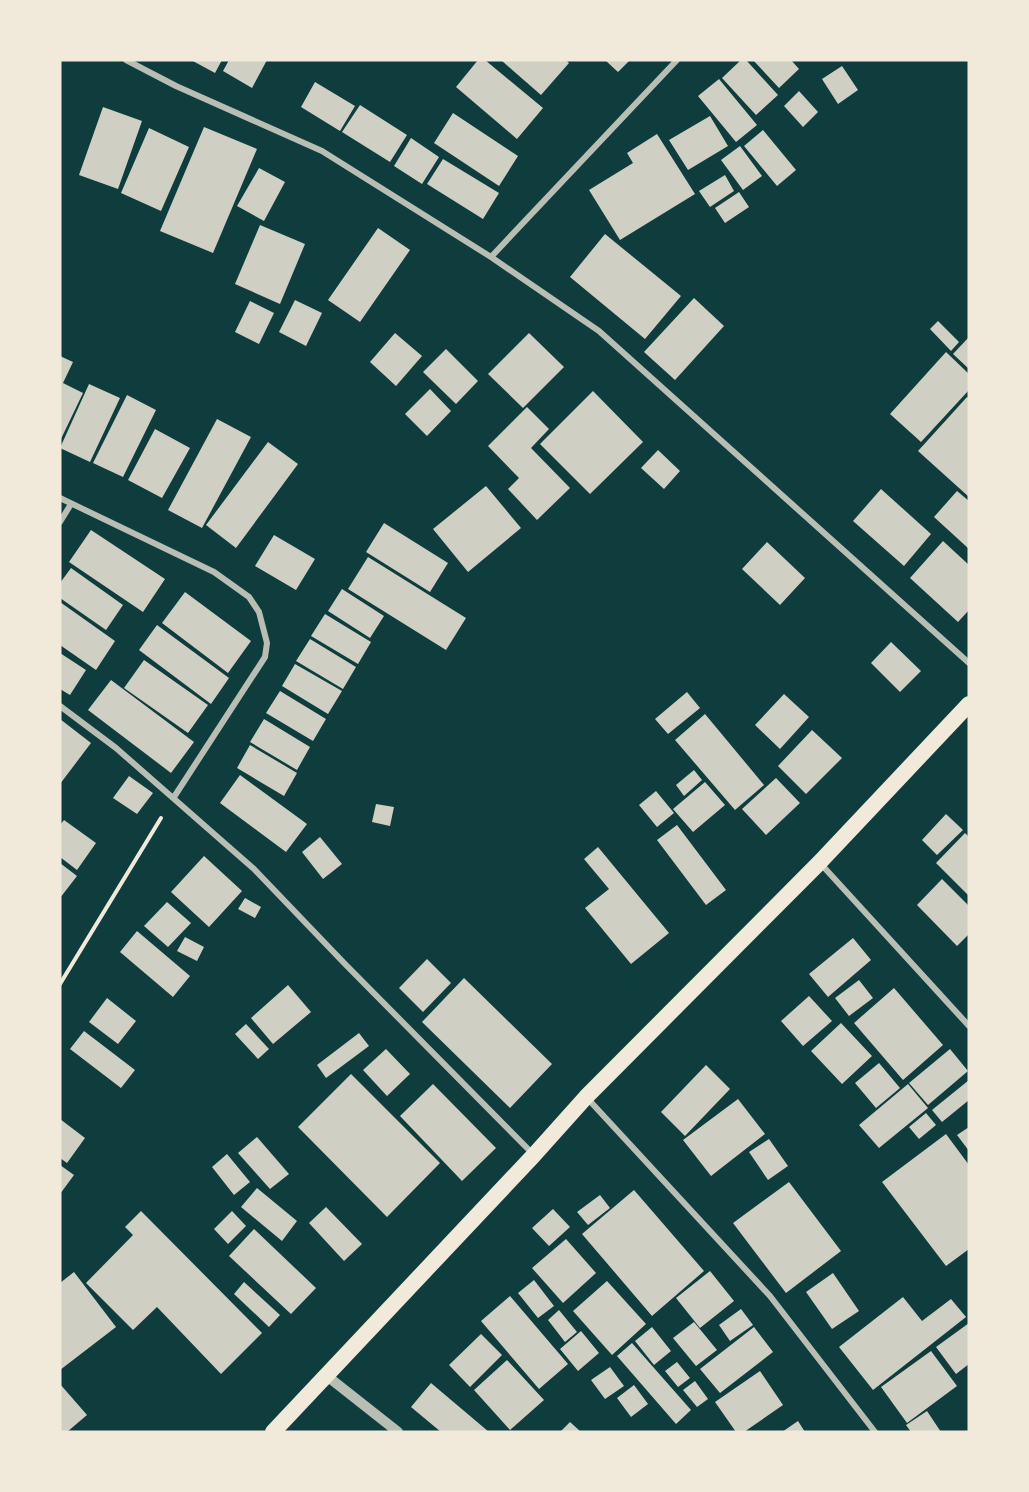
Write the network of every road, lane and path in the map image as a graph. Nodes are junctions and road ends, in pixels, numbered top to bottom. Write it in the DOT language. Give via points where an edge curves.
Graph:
graph roads {
  1 [pos="126,60"];
  2 [pos="677,60"];
  3 [pos="490,257"];
  4 [pos="60,498"];
  5 [pos="70,504"];
  6 [pos="60,522"];
  7 [pos="969,663"];
  8 [pos="969,704"];
  9 [pos="60,706"];
  10 [pos="174,797"];
  11 [pos="819,863"];
  12 [pos="60,984"];
  13 [pos="969,1026"];
  14 [pos="586,1096"];
  15 [pos="534,1155"];
  16 [pos="327,1376"];
  17 [pos="273,1432"];
  18 [pos="398,1432"];
  19 [pos="875,1432"];
  1 -- 3 [label="street" via="322,151"];
  2 -- 3 [label="street"];
  3 -- 7 [label="street" via="599,331"];
  4 -- 5 [label="street"];
  5 -- 6 [label="street"];
  5 -- 10 [label="street" via="214,572 249,597 260,612 267,643 265,657"];
  8 -- 11 [label="highway"];
  9 -- 10 [label="street"];
  10 -- 12 [label="path"];
  10 -- 15 [label="street" via="254,870"];
  11 -- 13 [label="street"];
  11 -- 14 [label="highway"];
  14 -- 15 [label="highway"];
  14 -- 19 [label="street" via="770,1296"];
  15 -- 16 [label="highway"];
  16 -- 17 [label="highway"];
  16 -- 18 [label="street"];
}
